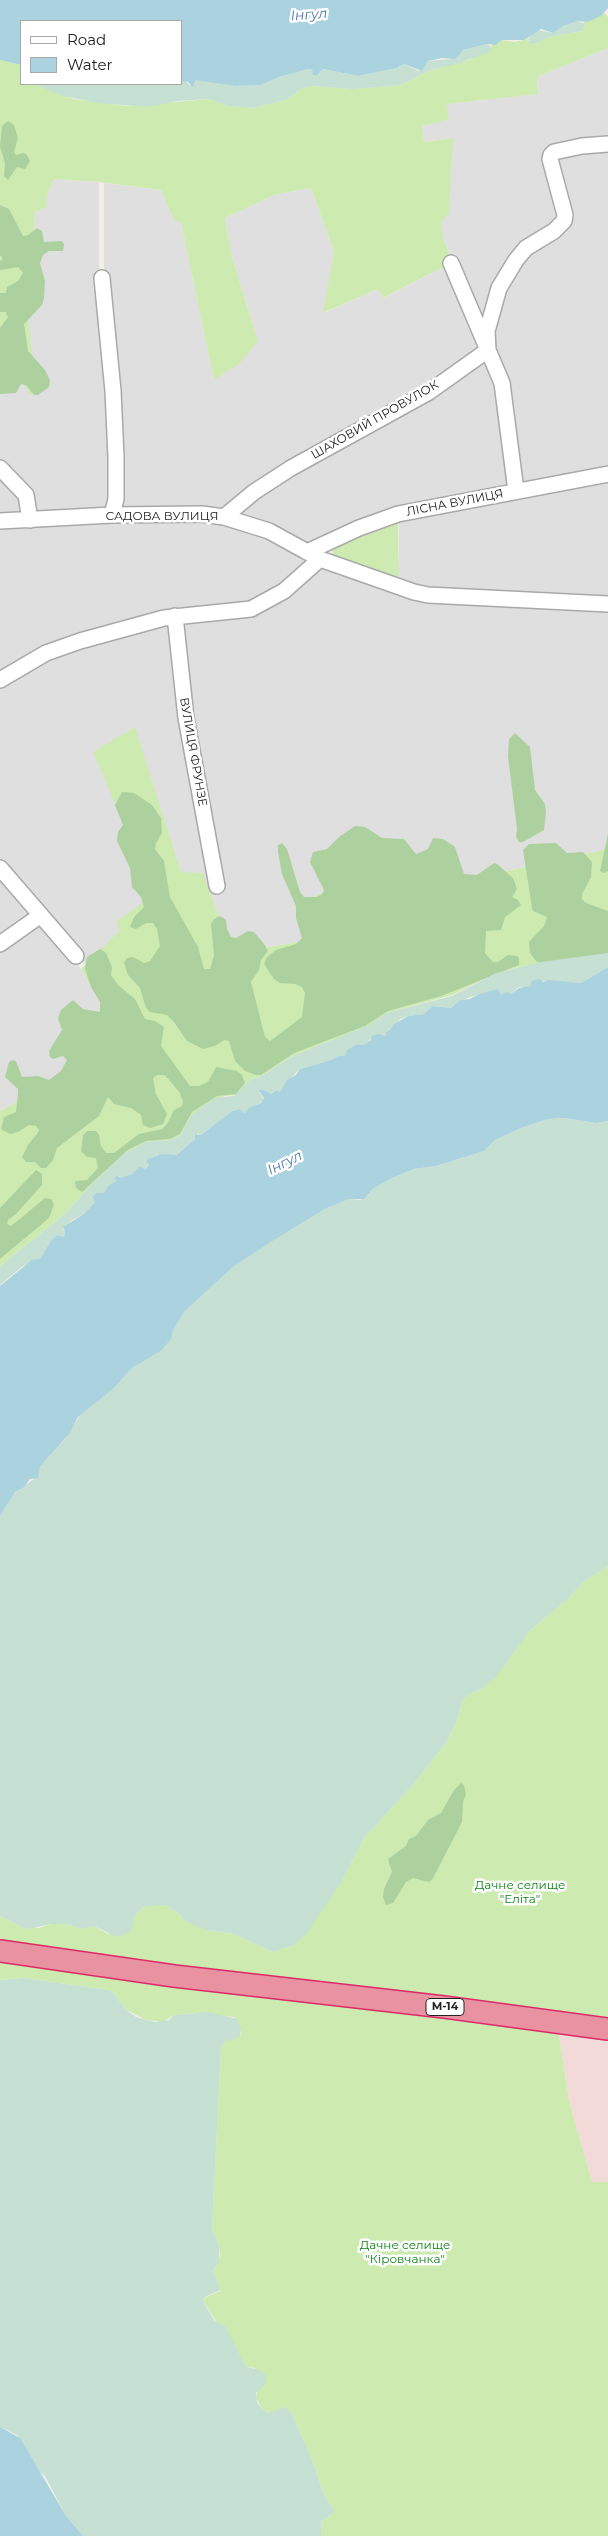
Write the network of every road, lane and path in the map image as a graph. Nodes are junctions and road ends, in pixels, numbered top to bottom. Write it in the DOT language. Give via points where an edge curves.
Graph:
graph roads {
  1 [pos="608,144"];
  2 [pos="451,263"];
  3 [pos="102,278"];
  4 [pos="488,350"];
  5 [pos="0,468"];
  6 [pos="608,474"];
  7 [pos="516,491"];
  8 [pos="112,515"];
  9 [pos="224,516"];
  10 [pos="30,520"];
  11 [pos="0,521"];
  12 [pos="314,555"];
  13 [pos="608,604"];
  14 [pos="175,616"];
  15 [pos="0,680"];
  16 [pos="0,868"];
  17 [pos="217,886"];
  18 [pos="41,915"];
  19 [pos="0,944"];
  20 [pos="76,956"];
  21 [pos="0,1951"];
  22 [pos="608,2030"];
  1 -- 4 [label="street" via="582,146 552,155 550,159 566,215 554,231 526,248 498,288 487,332"];
  2 -- 4 [label="street"];
  3 -- 8 [label="street" via="116,457 116,499"];
  4 -- 7 [label="street" via="502,383"];
  4 -- 9 [label="street, ШАХОВИЙ ПРОВУЛОК" via="429,392 291,468"];
  5 -- 10 [label="street" via="26,495"];
  6 -- 7 [label="street, ЛІСНА ВУЛИЦЯ"];
  7 -- 12 [label="street, ЛІСНА ВУЛИЦЯ" via="398,514 359,528"];
  8 -- 9 [label="street, САДОВА ВУЛИЦЯ"];
  8 -- 10 [label="street, САДОВА ВУЛИЦЯ"];
  9 -- 12 [label="street, САДОВА ВУЛИЦЯ" via="262,528"];
  10 -- 11 [label="street, САДОВА ВУЛИЦЯ"];
  12 -- 13 [label="street, САДОВА ВУЛИЦЯ" via="428,595"];
  12 -- 14 [label="street" via="284,591 251,609"];
  14 -- 15 [label="street" via="80,640 46,654"];
  14 -- 17 [label="street, ВУЛИЦЯ ФРУНЗЕ" via="186,718"];
  16 -- 18 [label="street"];
  18 -- 19 [label="street"];
  18 -- 20 [label="street"];
  21 -- 22 [label="highway, М-14"];
}
